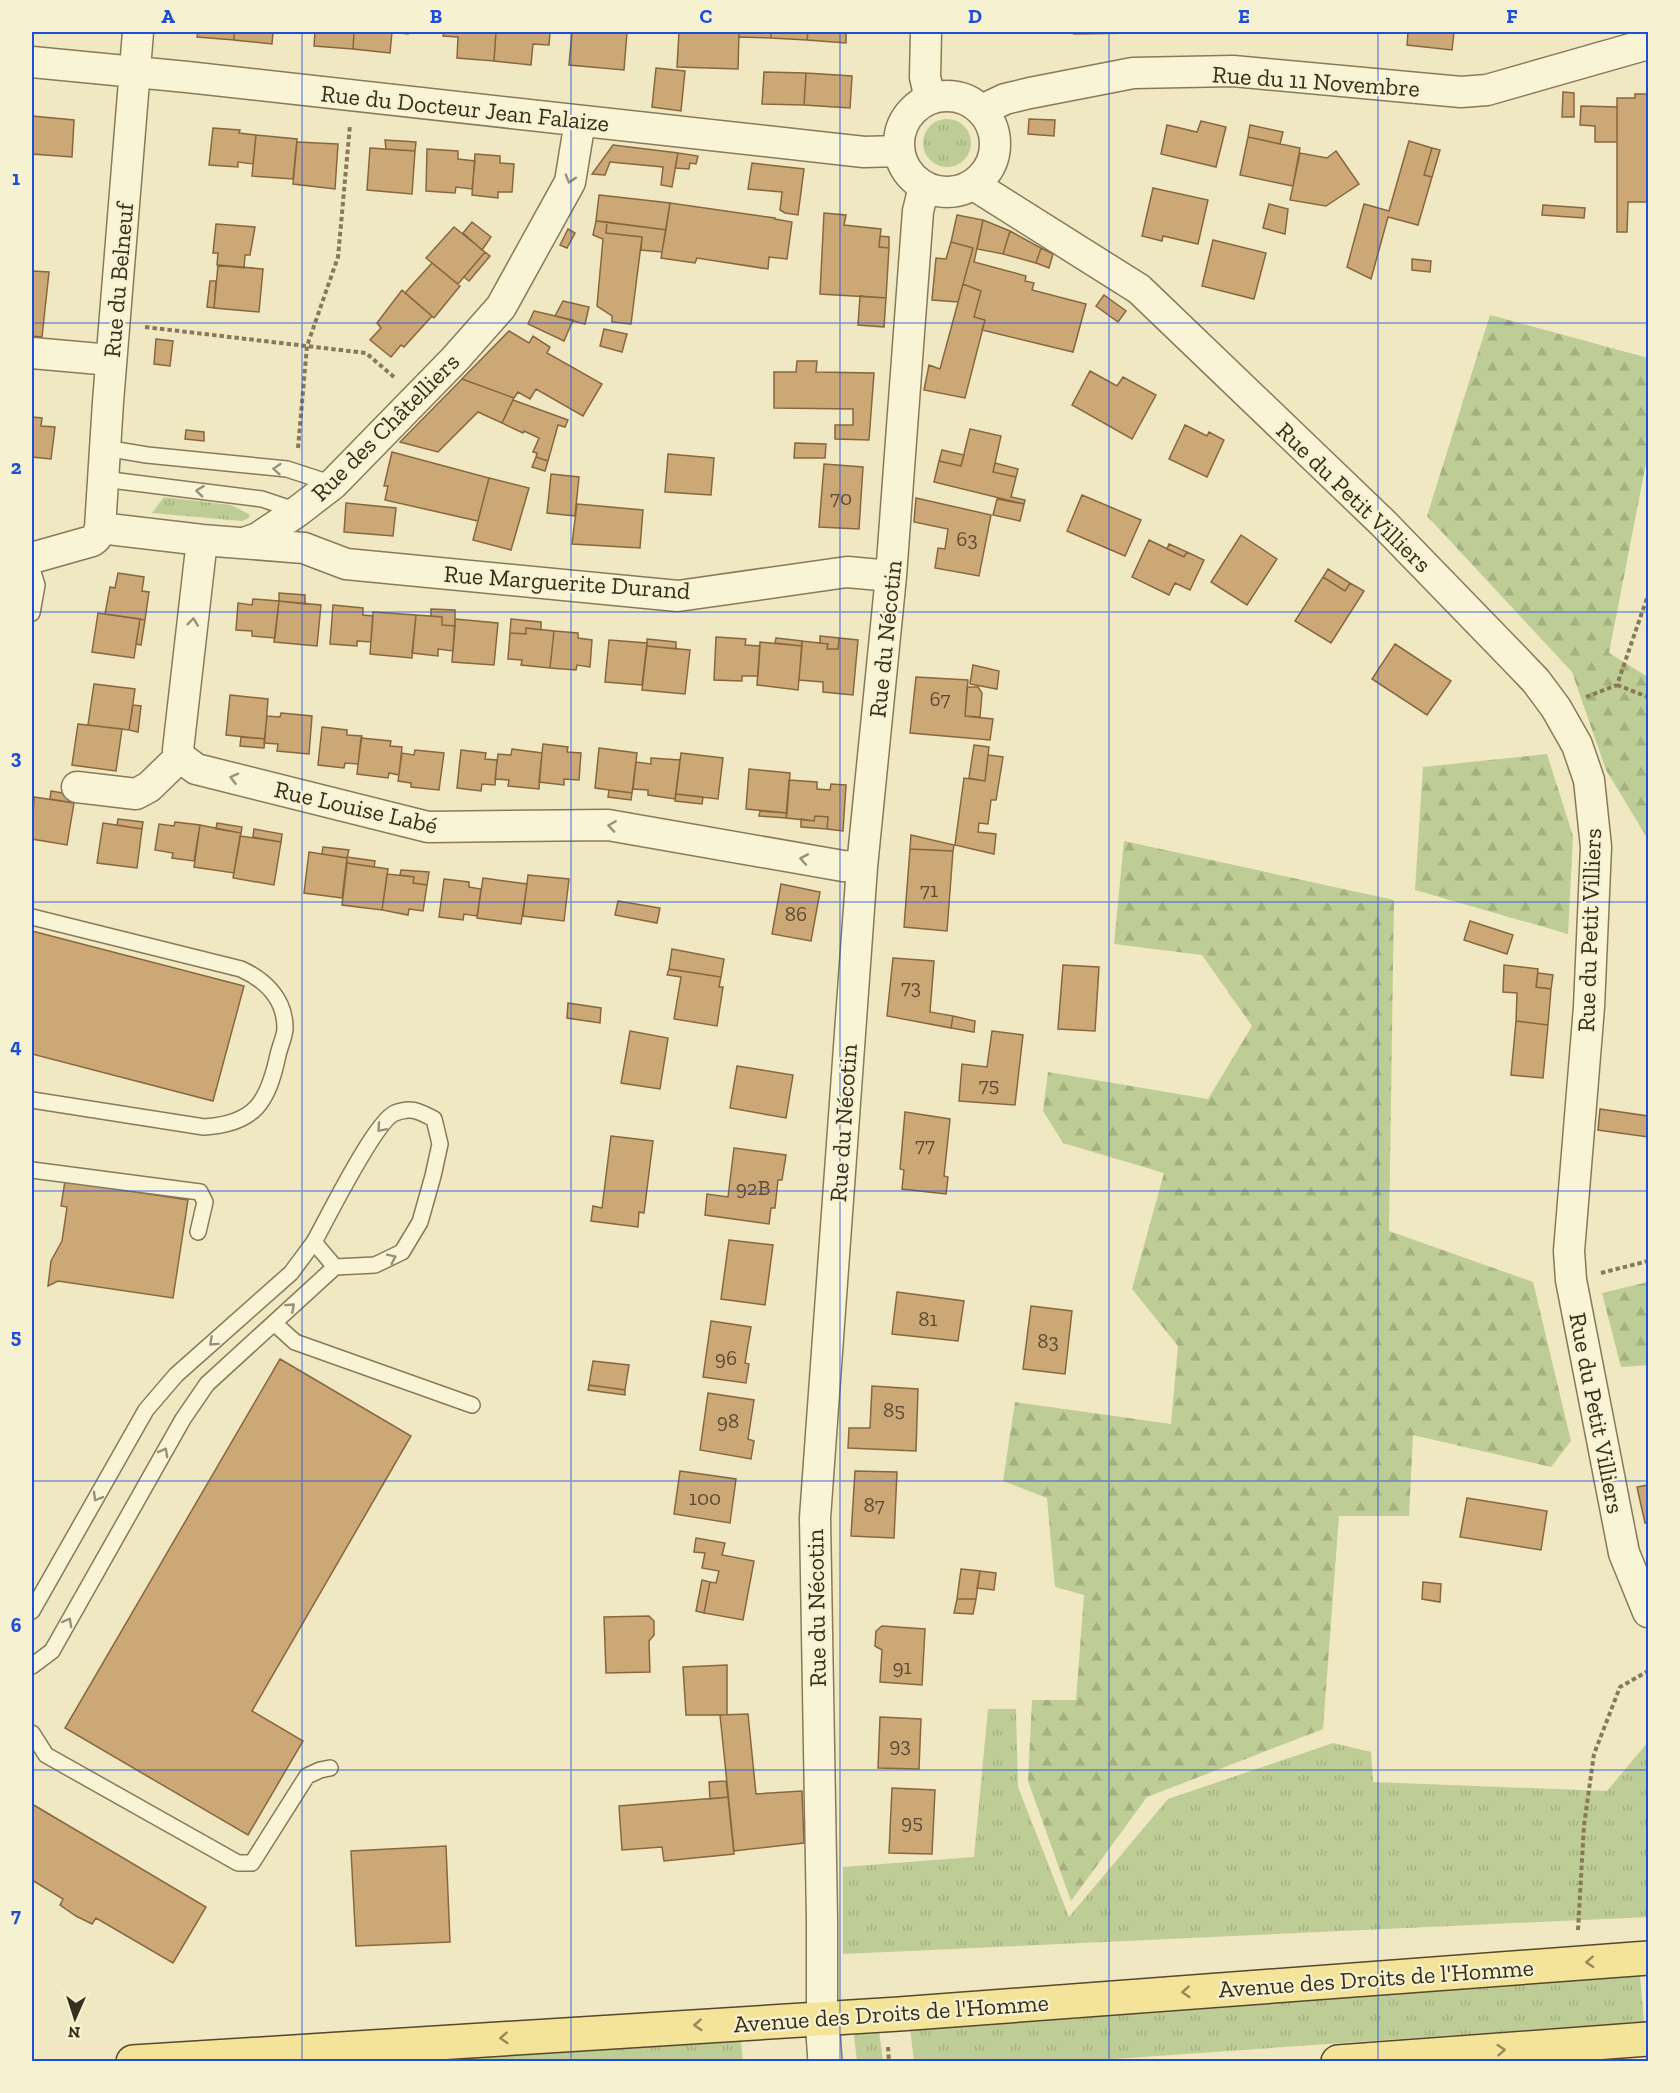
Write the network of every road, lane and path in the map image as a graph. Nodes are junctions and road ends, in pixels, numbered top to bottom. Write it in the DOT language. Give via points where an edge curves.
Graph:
graph roads {
  1 [pos="138,32"];
  2 [pos="926,32"];
  3 [pos="1648,44"];
  4 [pos="32,63"];
  5 [pos="135,72"];
  6 [pos="930,99"];
  7 [pos="982,110"];
  8 [pos="351,118"];
  9 [pos="580,121"];
  10 [pos="899,151"];
  11 [pos="974,185"];
  12 [pos="924,187"];
  13 [pos="144,327"];
  14 [pos="307,346"];
  15 [pos="32,353"];
  16 [pos="111,360"];
  17 [pos="401,384"];
  18 [pos="105,448"];
  19 [pos="298,451"];
  20 [pos="103,479"];
  21 [pos="333,484"];
  22 [pos="298,512"];
  23 [pos="100,528"];
  24 [pos="202,540"];
  25 [pos="244,543"];
  26 [pos="32,558"];
  27 [pos="32,569"];
  28 [pos="891,576"];
  29 [pos="1648,595"];
  30 [pos="32,613"];
  31 [pos="1617,685"];
  32 [pos="1648,697"];
  33 [pos="1556,708"];
  34 [pos="180,757"];
  35 [pos="77,787"];
  36 [pos="862,867"];
  37 [pos="32,917"];
  38 [pos="32,1100"];
  39 [pos="32,1170"];
  40 [pos="198,1232"];
  41 [pos="314,1242"];
  42 [pos="1648,1261"];
  43 [pos="335,1267"];
  44 [pos="1571,1280"];
  45 [pos="274,1323"];
  46 [pos="472,1405"];
  47 [pos="32,1611"];
  48 [pos="1648,1612"];
  49 [pos="32,1666"];
  50 [pos="1648,1671"];
  51 [pos="32,1733"];
  52 [pos="330,1768"];
  53 [pos="1578,1934"];
  54 [pos="1648,1958"];
  55 [pos="822,2018"];
  56 [pos="1648,2039"];
  57 [pos="133,2061"];
  58 [pos="825,2061"];
  59 [pos="1338,2061"];
  1 -- 5 [label="street, Rue du Belneuf"];
  2 -- 6 [label="street" via="925,77"];
  3 -- 7 [label="street, Rue du 11 Novembre" via="1487,90 1461,92 1233,72 1132,73 1005,99"];
  4 -- 5 [label="street, Rue du Docteur Jean Falaize"];
  5 -- 9 [label="street, Rue du Docteur Jean Falaize"];
  5 -- 16 [label="street, Rue du Belneuf"];
  6 -- 7 [label="street" via="958,97"];
  6 -- 10 [label="street" via="909,114 899,137"];
  7 -- 11 [label="street" via="995,135 996,150 985,176"];
  8 -- 14 [label="path" via="338,257"];
  9 -- 10 [label="street, Rue du Docteur Jean Falaize" via="864,152"];
  9 -- 21 [label="street, Rue des Châtelliers, one-way" via="570,182 501,307"];
  10 -- 12 [label="street" via="903,165"];
  11 -- 12 [label="street" via="950,193"];
  11 -- 33 [label="street, Rue du Petit Villiers" via="1139,289 1383,523 1536,681"];
  12 -- 28 [label="street, Rue du Nécotin" via="918,211"];
  13 -- 14 [label="path"];
  14 -- 17 [label="path" via="366,353"];
  14 -- 19 [label="path"];
  15 -- 16 [label="street"];
  16 -- 18 [label="street, Rue du Belneuf"];
  18 -- 20 [label="street, Rue du Belneuf"];
  21 -- 18 [label="lane, one-way" via="287,470"];
  22 -- 20 [label="lane, one-way" via="262,499"];
  20 -- 23 [label="street, Rue du Belneuf"];
  21 -- 22 [label="street, Rue des Châtelliers"];
  22 -- 25 [label="street, Rue des Châtelliers"];
  23 -- 24 [label="street"];
  23 -- 26 [label="street" via="92,541"];
  24 -- 25 [label="street"];
  34 -- 24 [label="street, one-way" via="178,741"];
  25 -- 28 [label="street, Rue Marguerite Durand" via="304,548 346,564 678,596 848,572"];
  27 -- 30 [label="lane" via="37,585"];
  28 -- 36 [label="street, Rue du Nécotin"];
  29 -- 31 [label="path"];
  31 -- 32 [label="path"];
  31 -- 33 [label="path"];
  33 -- 44 [label="street, Rue du Petit Villiers" via="1577,745 1589,780 1596,847 1589,1007 1569,1251"];
  34 -- 35 [label="street" via="149,787 136,794"];
  36 -- 34 [label="street, Rue Louise Labé, one-way" via="608,825 428,827 196,769"];
  36 -- 55 [label="street, Rue du Nécotin" via="815,1518"];
  37 -- 38 [label="lane" via="241,969 272,990 285,1028 272,1085 245,1117 225,1125 204,1127"];
  39 -- 40 [label="lane" via="200,1192 205,1202"];
  41 -- 43 [label="lane"];
  43 -- 41 [label="lane, one-way" via="375,1265 402,1252 420,1222 433,1176 440,1144 434,1119 414,1109 393,1113 371,1139"];
  41 -- 47 [label="lane, one-way" via="291,1273 176,1376 146,1410"];
  42 -- 44 [label="path"];
  45 -- 43 [label="lane, one-way"];
  44 -- 48 [label="street, Rue du Petit Villiers" via="1624,1553"];
  45 -- 46 [label="lane" via="295,1342"];
  49 -- 45 [label="lane, one-way" via="52,1651 183,1419 207,1384"];
  50 -- 53 [label="path" via="1620,1687 1594,1754 1584,1825"];
  51 -- 52 [label="lane" via="46,1755 238,1863 252,1863 308,1776"];
  54 -- 55 [label="main road, Avenue des Droits de l'Homme, one-way"];
  55 -- 57 [label="main road, Avenue des Droits de l'Homme, one-way"];
  55 -- 58 [label="street, Rue du Nécotin"];
  59 -- 56 [label="main road, one-way"];
}
